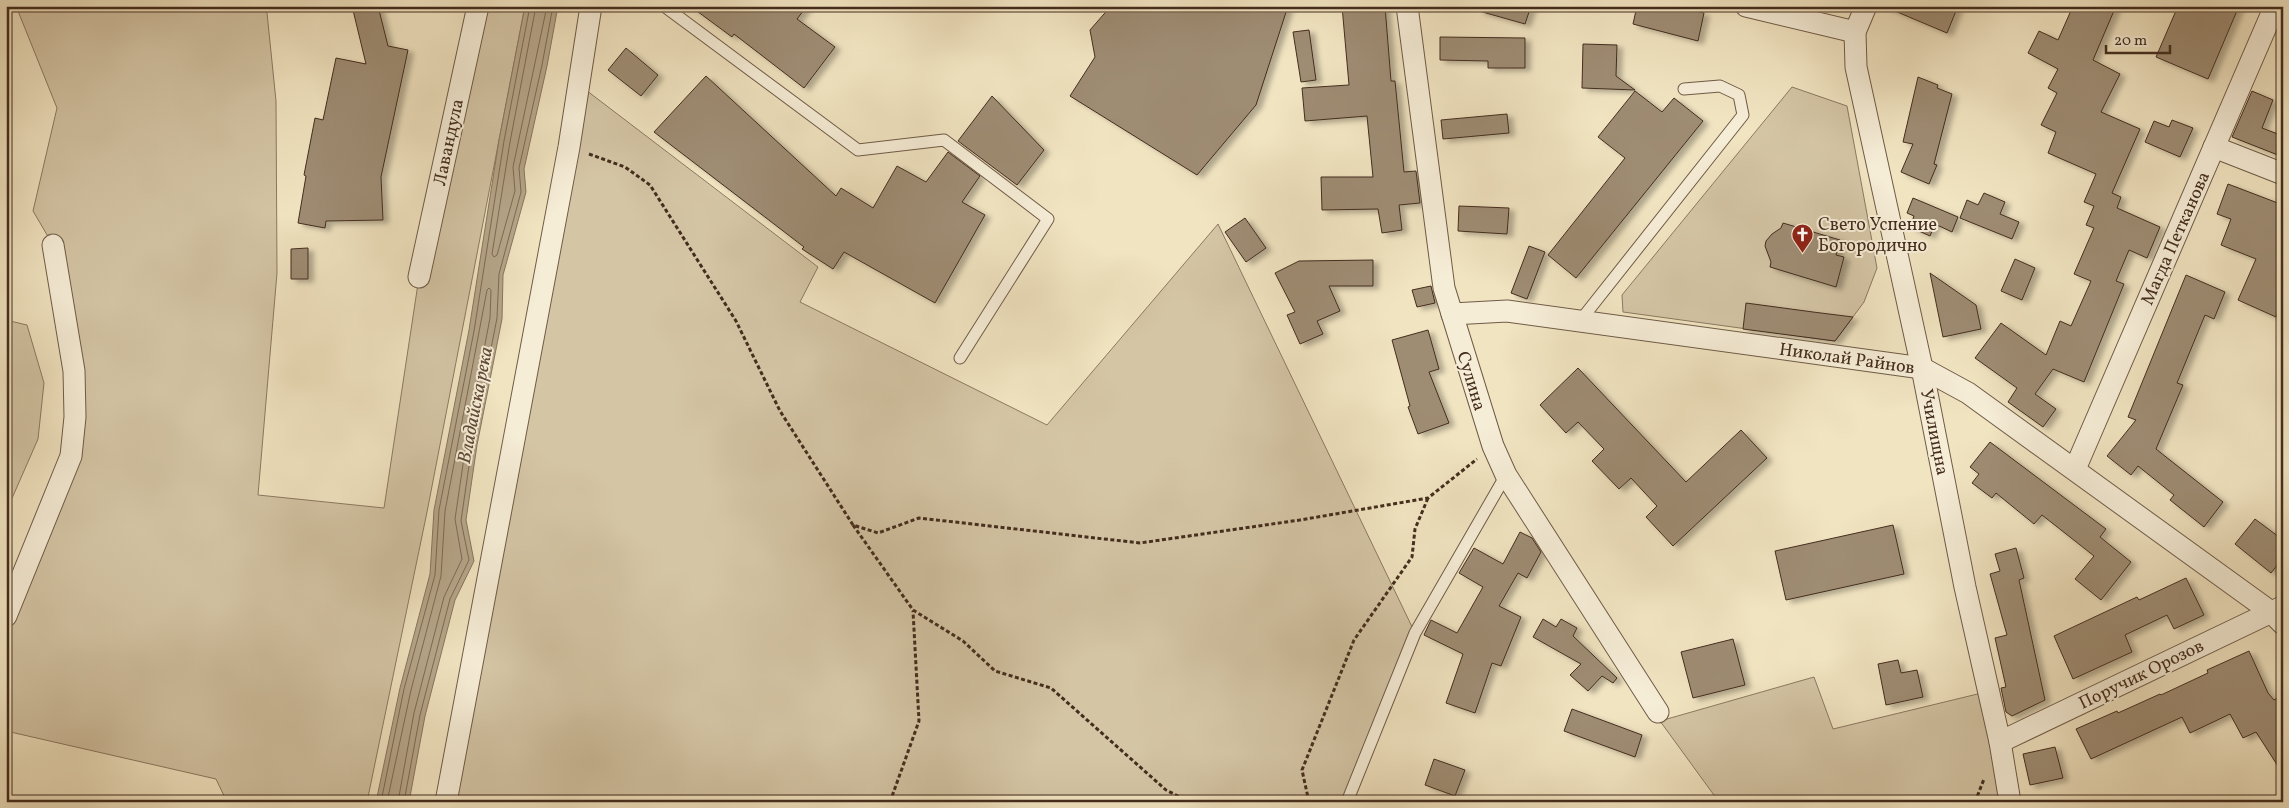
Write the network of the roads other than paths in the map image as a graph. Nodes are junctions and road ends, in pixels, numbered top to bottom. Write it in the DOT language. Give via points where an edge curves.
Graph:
graph roads {
  1 [pos="478,6"];
  2 [pos="591,6"];
  3 [pos="664,6"];
  4 [pos="1407,6"];
  5 [pos="1746,6"];
  6 [pos="1866,6"];
  7 [pos="2275,6"];
  8 [pos="1856,32"];
  9 [pos="1684,89"];
  10 [pos="2214,148"];
  11 [pos="2283,174"];
  12 [pos="53,245"];
  13 [pos="419,278"];
  14 [pos="1452,314"];
  15 [pos="1580,322"];
  16 [pos="960,358"];
  17 [pos="1922,368"];
  18 [pos="2075,469"];
  19 [pos="1506,475"];
  20 [pos="2279,614"];
  21 [pos="6,616"];
  22 [pos="1658,712"];
  23 [pos="2000,742"];
  24 [pos="446,802"];
  25 [pos="1347,802"];
  26 [pos="2010,802"];
  1 -- 13 [label="street, Лавандула"];
  2 -- 24 [label="street" via="569,146"];
  3 -- 16 [label="lane" via="858,150 944,140 1048,219"];
  4 -- 14 [label="street, Сулина" via="1444,288"];
  5 -- 8 [label="street"];
  6 -- 8 [label="street, Училищна"];
  7 -- 10 [label="street, Магда Петканова"];
  8 -- 17 [label="street, Училищна" via="1856,68"];
  9 -- 15 [label="lane" via="1720,86 1740,95 1743,115"];
  10 -- 11 [label="street"];
  10 -- 18 [label="street, Магда Петканова"];
  12 -- 21 [label="street" via="74,371 75,417 71,456"];
  14 -- 15 [label="street, Николай Райнов" via="1507,311"];
  14 -- 19 [label="street, Сулина" via="1493,446"];
  15 -- 17 [label="street, Николай Райнов"];
  17 -- 18 [label="street, Николай Райнов" via="1968,393"];
  17 -- 23 [label="street, Училищна" via="1965,587"];
  18 -- 20 [label="street, Николай Райнов"];
  19 -- 22 [label="street, Сулина"];
  19 -- 25 [label="lane" via="1415,633"];
  20 -- 23 [label="street, Поручик Орозов"];
  23 -- 26 [label="street, Училищна"];
}
